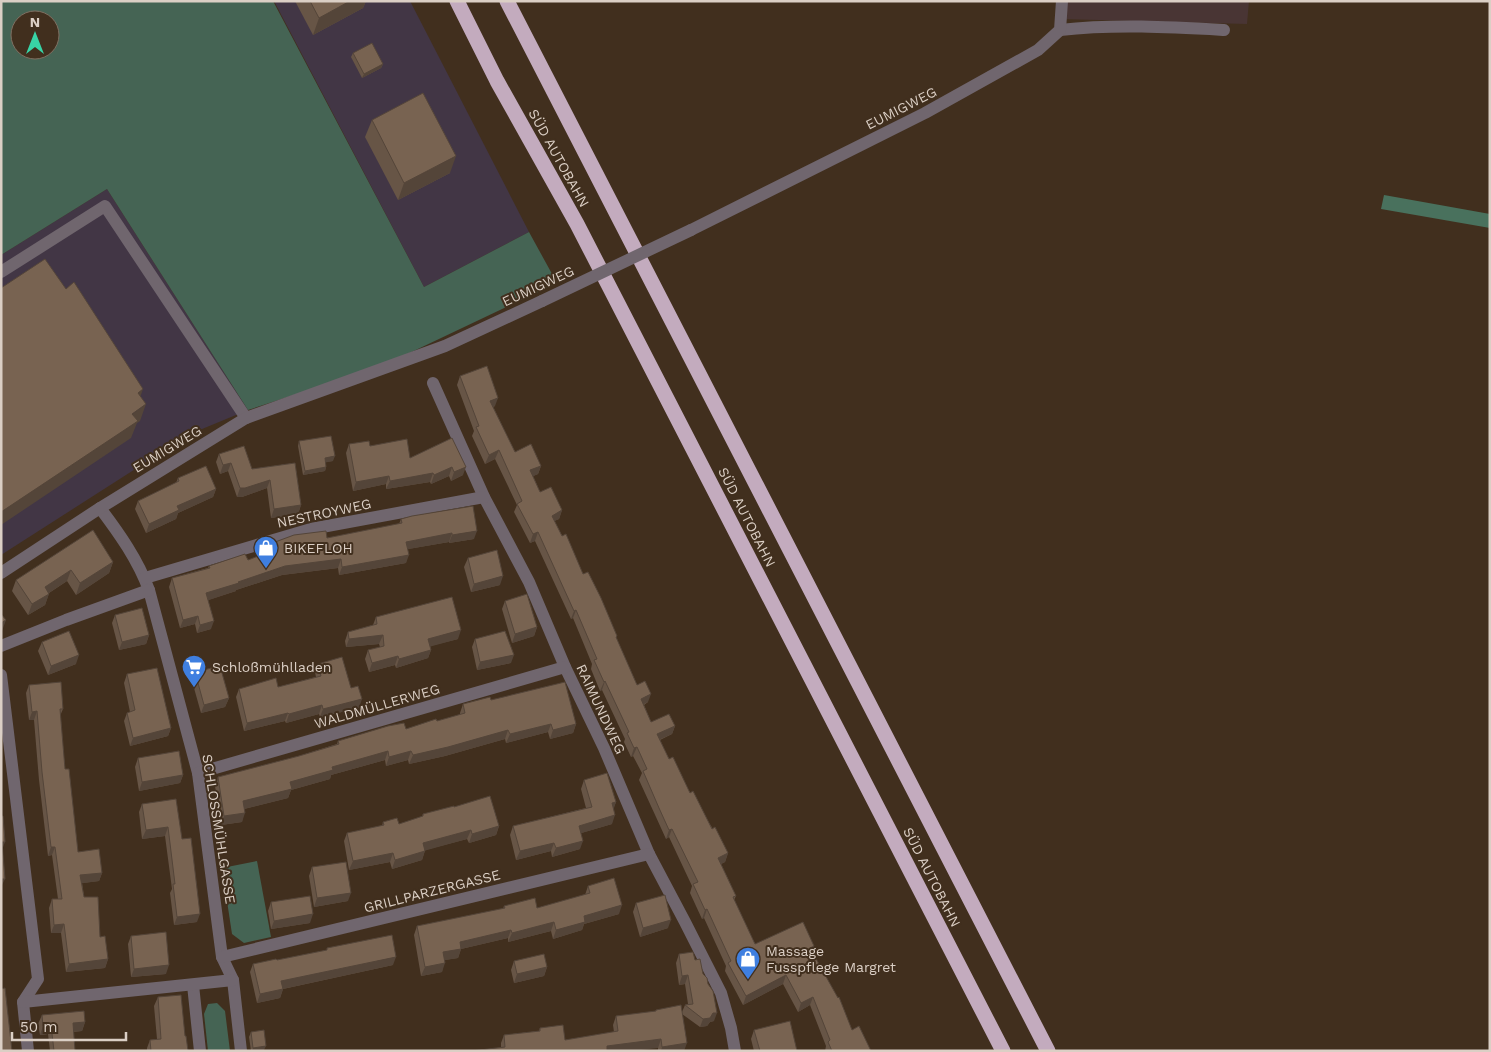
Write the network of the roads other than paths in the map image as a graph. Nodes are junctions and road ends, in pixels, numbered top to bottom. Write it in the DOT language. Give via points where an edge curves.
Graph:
graph roads {
  1 [pos="457,1"];
  2 [pos="507,1"];
  3 [pos="1062,1"];
  4 [pos="1060,30"];
  5 [pos="1224,30"];
  6 [pos="1,272"];
  7 [pos="433,383"];
  8 [pos="246,418"];
  9 [pos="484,497"];
  10 [pos="100,508"];
  11 [pos="1,574"];
  12 [pos="147,584"];
  13 [pos="1,646"];
  14 [pos="565,667"];
  15 [pos="1,675"];
  16 [pos="198,773"];
  17 [pos="648,854"];
  18 [pos="222,957"];
  19 [pos="233,980"];
  20 [pos="193,985"];
  21 [pos="23,1002"];
  22 [pos="28,1051"];
  23 [pos="200,1051"];
  24 [pos="241,1051"];
  25 [pos="735,1051"];
  26 [pos="1004,1051"];
  27 [pos="1048,1051"];
  1 -- 26 [label="highway, SÜD AUTOBAHN" via="497,81 577,224"];
  2 -- 27 [label="highway, SÜD AUTOBAHN"];
  3 -- 4 [label="street"];
  4 -- 5 [label="street" via="1146,26"];
  4 -- 8 [label="street, EUMIGWEG, bridge" via="1038,50 925,113 691,230 445,346"];
  6 -- 8 [label="street" via="105,206"];
  7 -- 9 [label="street, RAIMUNDWEG"];
  8 -- 10 [label="street, EUMIGWEG"];
  9 -- 12 [label="street, NESTROYWEG" via="310,529"];
  9 -- 14 [label="street, RAIMUNDWEG" via="529,582"];
  10 -- 11 [label="street, EUMIGWEG"];
  10 -- 12 [label="street, SCHLOSSMÜHLGASSE"];
  12 -- 13 [label="street, NESTROYWEG"];
  12 -- 16 [label="street, SCHLOSSMÜHLGASSE"];
  14 -- 16 [label="street, WALDMÜLLERWEG"];
  14 -- 17 [label="street, RAIMUNDWEG" via="604,748"];
  15 -- 21 [label="street" via="38,979"];
  16 -- 18 [label="street, SCHLOSSMÜHLGASSE"];
  17 -- 18 [label="street, GRILLPARZERGASSE"];
  17 -- 25 [label="street, RAIMUNDWEG" via="721,993"];
  18 -- 19 [label="street, SCHLOSSMÜHLGASSE"];
  19 -- 20 [label="street"];
  19 -- 24 [label="street, SCHLOSSMÜHLGASSE"];
  20 -- 21 [label="street"];
  20 -- 23 [label="street"];
  21 -- 22 [label="street"];
}
